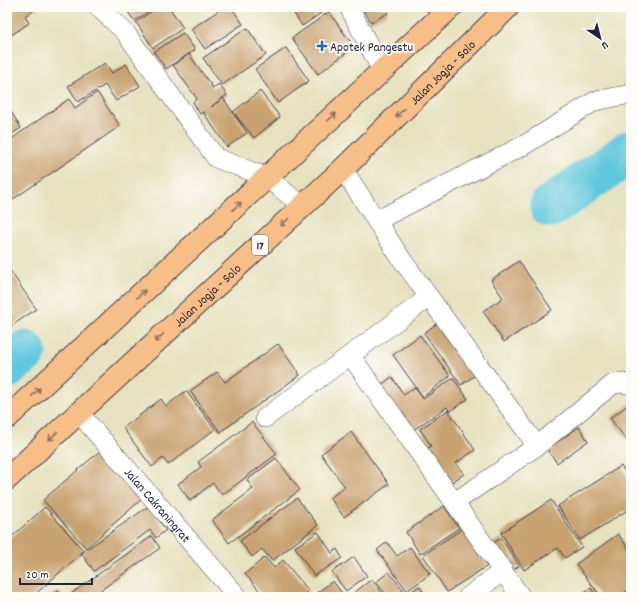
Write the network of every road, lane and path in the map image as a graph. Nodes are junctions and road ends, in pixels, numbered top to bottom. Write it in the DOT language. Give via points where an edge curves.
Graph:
graph roads {
  1 [pos="98,7"];
  2 [pos="349,7"];
  3 [pos="451,7"];
  4 [pos="508,7"];
  5 [pos="382,71"];
  6 [pos="631,94"];
  7 [pos="342,169"];
  8 [pos="266,177"];
  9 [pos="302,206"];
  10 [pos="376,221"];
  11 [pos="429,297"];
  12 [pos="350,356"];
  13 [pos="631,385"];
  14 [pos="79,413"];
  15 [pos="7,418"];
  16 [pos="265,418"];
  17 [pos="537,446"];
  18 [pos="7,479"];
  19 [pos="455,502"];
  20 [pos="503,571"];
  21 [pos="238,597"];
  22 [pos="468,597"];
  23 [pos="521,597"];
  1 -- 8 [label="street" via="125,32 216,158"];
  2 -- 5 [label="street"];
  3 -- 5 [label="highway"];
  4 -- 7 [label="highway, Jalan Jogja - Solo / 17, one-way"];
  8 -- 5 [label="highway, one-way"];
  6 -- 10 [label="street" via="595,101 526,144"];
  7 -- 9 [label="highway, Jalan Jogja - Solo / 17"];
  7 -- 10 [label="street"];
  8 -- 9 [label="street"];
  15 -- 8 [label="highway, one-way"];
  9 -- 14 [label="highway, Jalan Jogja - Solo / 17, one-way"];
  10 -- 11 [label="street"];
  11 -- 12 [label="street"];
  11 -- 17 [label="street"];
  12 -- 16 [label="street"];
  12 -- 19 [label="street"];
  13 -- 17 [label="street" via="613,384"];
  14 -- 18 [label="highway, Jalan Jogja - Solo / 17, one-way"];
  14 -- 21 [label="street, Jalan Cakraningrat"];
  17 -- 19 [label="street"];
  19 -- 20 [label="street"];
  20 -- 22 [label="street"];
  20 -- 23 [label="street"];
}
